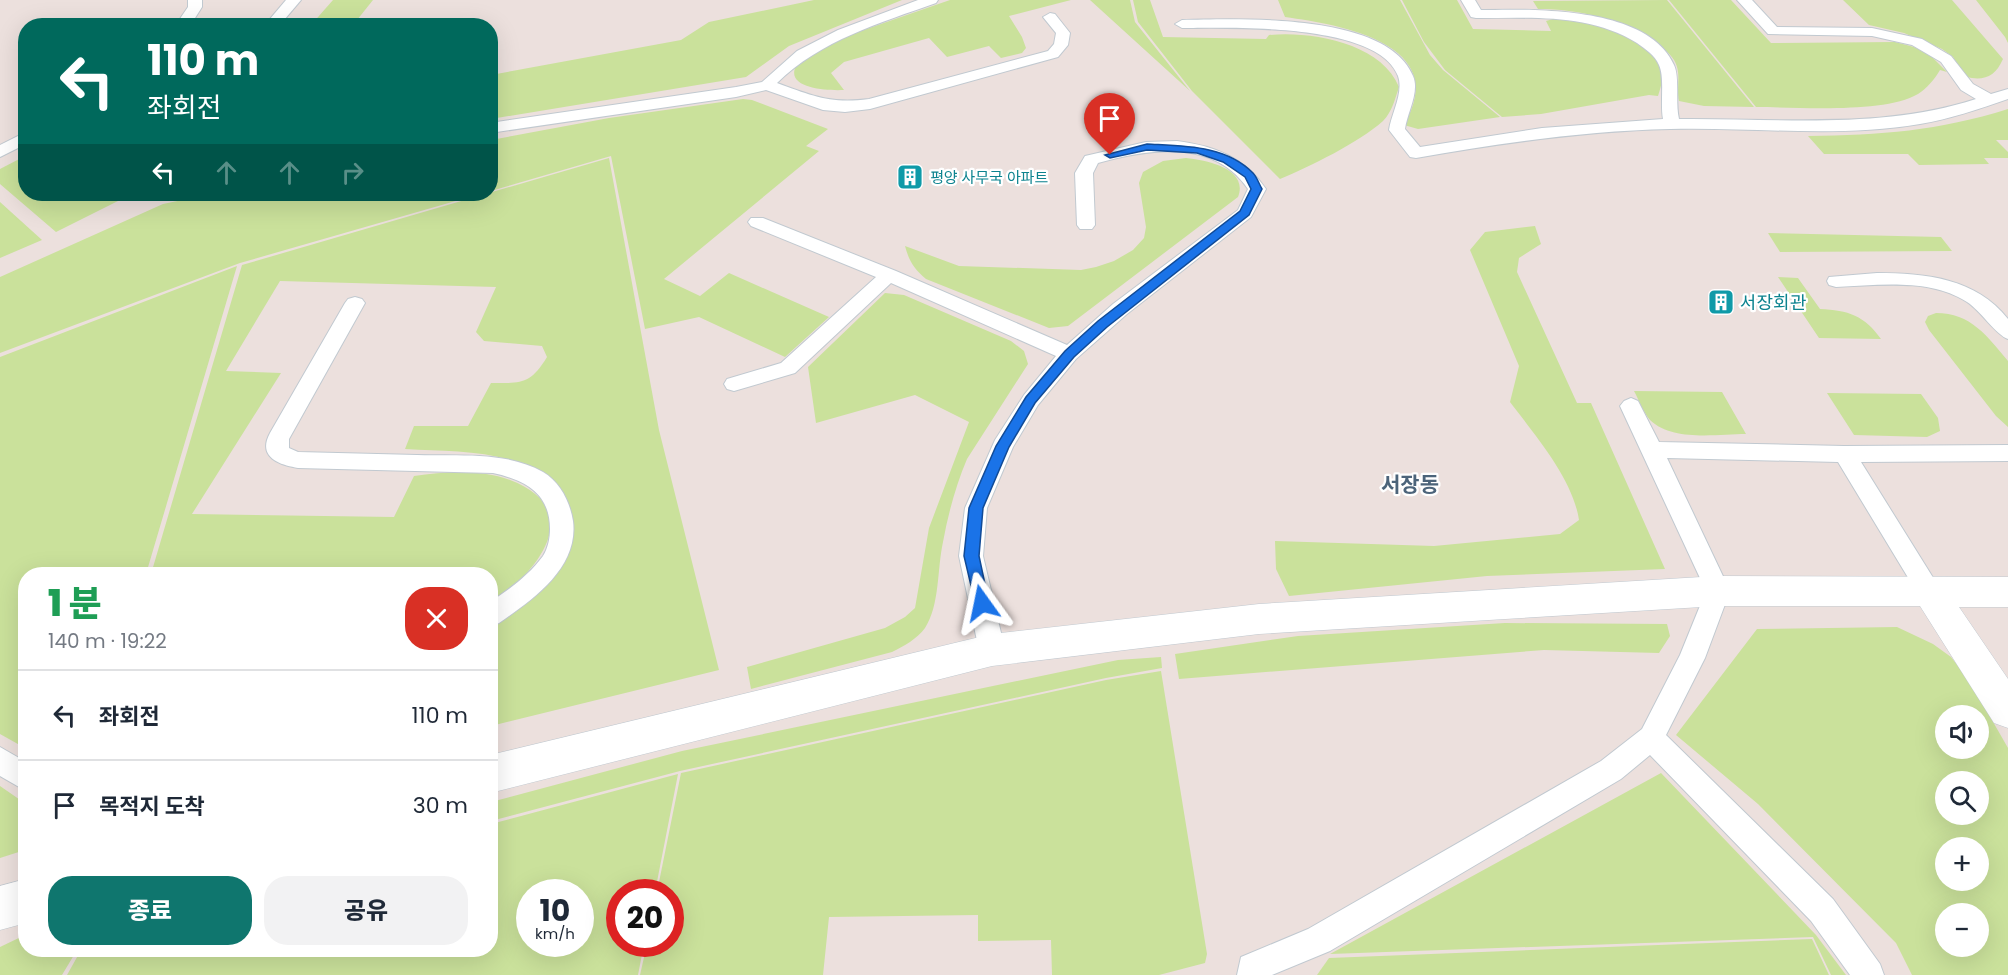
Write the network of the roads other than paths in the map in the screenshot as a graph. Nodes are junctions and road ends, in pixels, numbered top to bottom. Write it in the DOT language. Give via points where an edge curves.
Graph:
graph roads {
  1 [pos="195,0"];
  2 [pos="294,0"];
  3 [pos="931,0"];
  4 [pos="1468,0"];
  5 [pos="1744,0"];
  6 [pos="1050,17"];
  7 [pos="187,18"];
  8 [pos="278,18"];
  9 [pos="1182,24"];
  10 [pos="766,85"];
  11 [pos="2008,94"];
  12 [pos="1989,100"];
  13 [pos="1671,124"];
  14 [pos="498,127"];
  15 [pos="18,142"];
  16 [pos="0,152"];
  17 [pos="757,222"];
  18 [pos="1086,225"];
  19 [pos="889,275"];
  20 [pos="1836,281"];
  21 [pos="355,303"];
  22 [pos="2008,332"];
  23 [pos="1069,354"];
  24 [pos="734,384"];
  25 [pos="1631,406"];
  26 [pos="1651,450"];
  27 [pos="2008,453"];
  28 [pos="1844,454"];
  29 [pos="1718,591"];
  30 [pos="1930,592"];
  31 [pos="2008,592"];
  32 [pos="498,609"];
  33 [pos="992,650"];
  34 [pos="2008,711"];
  35 [pos="1651,738"];
  36 [pos="0,760"];
  37 [pos="18,772"];
  38 [pos="498,772"];
  39 [pos="18,903"];
  40 [pos="0,908"];
  41 [pos="1247,973"];
  42 [pos="1869,975"];
  1 -- 7 [label="lane"];
  2 -- 8 [label="lane"];
  3 -- 10 [label="lane" via="833,36 784,66"];
  4 -- 13 [label="lane" via="1476,14 1585,17 1646,42 1668,67"];
  5 -- 12 [label="lane" via="1773,31 1872,32 1917,42 1946,58 1967,87"];
  6 -- 10 [label="lane" via="1063,33 1061,45 1053,54 870,105 823,105"];
  9 -- 13 [label="lane" via="1315,28 1379,49 1397,62 1405,74 1408,88 1397,130 1416,153 1542,132"];
  10 -- 14 [label="lane"];
  11 -- 12 [label="lane"];
  12 -- 13 [label="lane" via="1945,114 1869,125"];
  15 -- 16 [label="lane"];
  17 -- 19 [label="lane"];
  18 -- 23 [label="lane" via="1084,173 1091,160 1147,147 1199,150 1226,160 1249,175 1257,189 1245,213 1120,309"];
  19 -- 23 [label="lane"];
  19 -- 24 [label="lane" via="788,368"];
  20 -- 22 [label="lane" via="1915,279 1957,288 1990,310"];
  21 -- 32 [label="lane" via="278,439 278,451 285,458 298,460 493,465 521,471 539,481 560,511 562,528 557,552 543,573"];
  23 -- 33 [label="lane" via="1030,400 1003,446 976,508 971,556"];
  25 -- 26 [label="lane"];
  26 -- 28 [label="lane"];
  26 -- 29 [label="lane"];
  27 -- 28 [label="lane"];
  28 -- 30 [label="lane"];
  29 -- 30 [label="street"];
  29 -- 33 [label="street" via="1259,619"];
  29 -- 35 [label="lane" via="1692,658"];
  30 -- 31 [label="street"];
  30 -- 34 [label="street"];
  33 -- 38 [label="street"];
  35 -- 41 [label="lane" via="1611,770 1319,940"];
  35 -- 42 [label="lane" via="1822,910"];
  36 -- 37 [label="lane"];
  39 -- 40 [label="street"];
}
